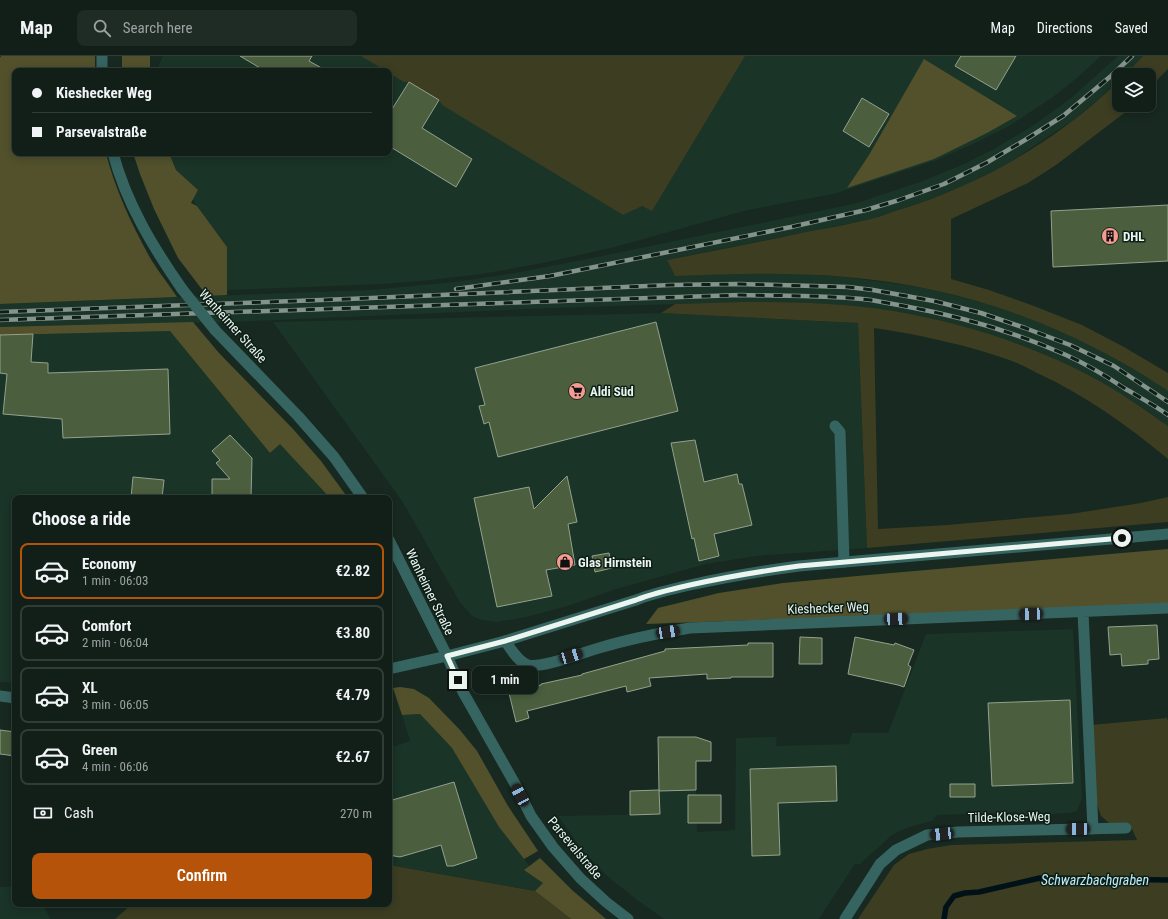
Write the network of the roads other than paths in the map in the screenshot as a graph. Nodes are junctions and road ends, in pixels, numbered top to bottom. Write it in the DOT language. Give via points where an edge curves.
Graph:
graph roads {
  1 [pos="102,56"];
  2 [pos="102,68"];
  3 [pos="114,156"];
  4 [pos="835,426"];
  5 [pos="361,495"];
  6 [pos="1168,534"];
  7 [pos="392,546"];
  8 [pos="844,562"];
  9 [pos="1168,608"];
  10 [pos="1083,612"];
  11 [pos="505,641"];
  12 [pos="447,656"];
  13 [pos="392,668"];
  14 [pos="0,696"];
  15 [pos="12,698"];
  16 [pos="1126,828"];
  17 [pos="1093,829"];
  18 [pos="628,919"];
  19 [pos="845,919"];
  1 -- 2 [label="street"];
  3 -- 5 [label="street, Wanheimer Straße, bridge" via="136,214 158,255 182,289 215,330 334,457"];
  4 -- 8 [label="street" via="840,432"];
  6 -- 8 [label="street"];
  7 -- 12 [label="street, Wanheimer Straße"];
  8 -- 11 [label="street" via="751,573 651,594"];
  9 -- 10 [label="street, Kieshecker Weg"];
  10 -- 11 [label="street, Kieshecker Weg" via="690,628 656,633 542,665 528,665 520,661"];
  10 -- 17 [label="street"];
  11 -- 12 [label="street"];
  12 -- 13 [label="street"];
  12 -- 18 [label="street, Parsevalstraße" via="463,692 531,816 580,878"];
  14 -- 15 [label="street"];
  16 -- 17 [label="street, Tilde-Klose-Weg"];
  17 -- 19 [label="street, Tilde-Klose-Weg" via="958,832 926,836 896,850 880,864"];
}
